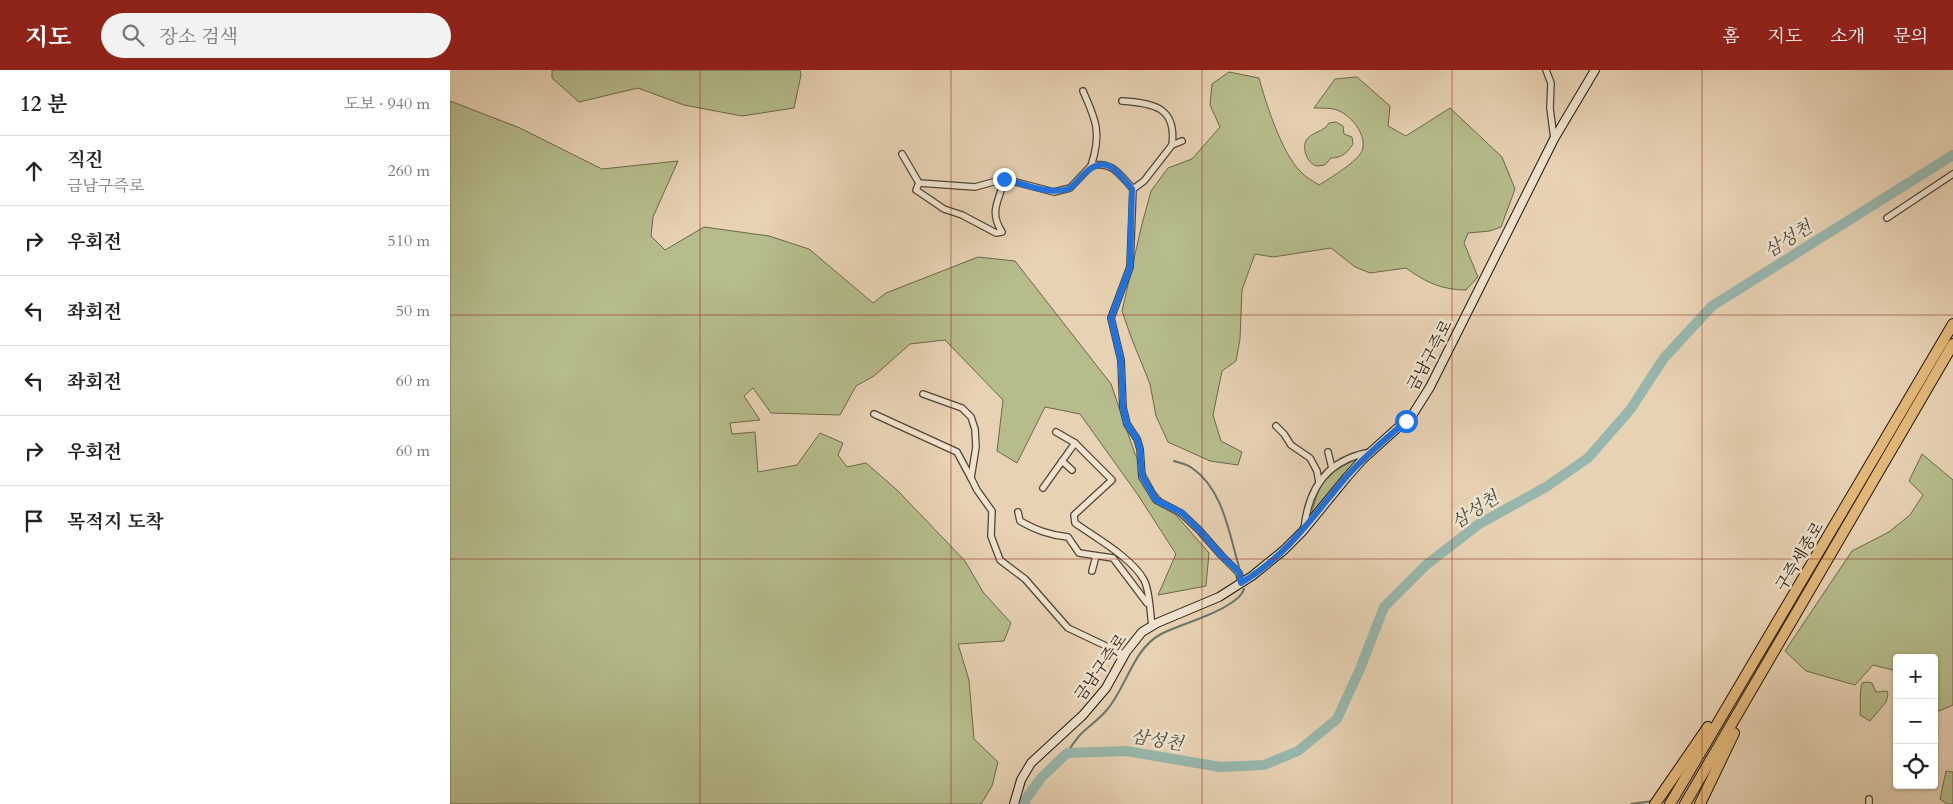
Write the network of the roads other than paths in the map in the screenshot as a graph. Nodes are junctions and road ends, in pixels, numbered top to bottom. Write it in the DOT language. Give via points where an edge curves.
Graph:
graph roads {
  1 [pos="1546,70"];
  2 [pos="1595,70"];
  3 [pos="1083,90"];
  4 [pos="1122,101"];
  5 [pos="1554,139"];
  6 [pos="1182,141"];
  7 [pos="1172,145"];
  8 [pos="902,154"];
  9 [pos="1092,166"];
  10 [pos="1953,174"];
  11 [pos="1004,179"];
  12 [pos="919,183"];
  13 [pos="1132,189"];
  14 [pos="1887,218"];
  15 [pos="1953,324"];
  16 [pos="1953,344"];
  17 [pos="923,394"];
  18 [pos="874,414"];
  19 [pos="1276,426"];
  20 [pos="1056,432"];
  21 [pos="1074,443"];
  22 [pos="1328,452"];
  23 [pos="1371,452"];
  24 [pos="1062,461"];
  25 [pos="1332,468"];
  26 [pos="1072,470"];
  27 [pos="971,478"];
  28 [pos="1319,482"];
  29 [pos="1043,488"];
  30 [pos="1018,512"];
  31 [pos="1304,530"];
  32 [pos="1096,556"];
  33 [pos="1092,571"];
  34 [pos="1241,583"];
  35 [pos="1148,605"];
  36 [pos="1152,626"];
  37 [pos="1770,634"];
  38 [pos="1779,642"];
  39 [pos="1125,655"];
  40 [pos="1014,804"];
  41 [pos="1654,804"];
  42 [pos="1670,804"];
  43 [pos="1685,804"];
  44 [pos="1700,804"];
  1 -- 5 [label="street" via="1552,90 1550,108"];
  2 -- 5 [label="main road, 금남구즉로"];
  3 -- 9 [label="street" via="1096,120"];
  4 -- 7 [label="street" via="1161,109 1174,134"];
  5 -- 23 [label="main road, 금남구즉로" via="1430,387 1413,414"];
  6 -- 7 [label="street"];
  7 -- 13 [label="street" via="1144,182"];
  8 -- 12 [label="street"];
  9 -- 11 [label="street" via="1070,188 1054,192"];
  9 -- 13 [label="street" via="1099,164 1115,168"];
  10 -- 14 [label="street"];
  11 -- 12 [label="street" via="975,187"];
  11 -- 12 [label="street" via="994,213 1002,232 996,233 962,214 944,209 916,190"];
  13 -- 34 [label="street" via="1130,267 1111,318 1121,360 1127,424 1140,449 1142,476 1156,500 1182,513 1239,572"];
  15 -- 37 [label="highway, 구즉세종로"];
  16 -- 38 [label="highway, 구즉세종로"];
  17 -- 27 [label="street" via="962,408 971,417 976,447"];
  18 -- 27 [label="street" via="957,452"];
  19 -- 28 [label="street" via="1291,445 1310,458"];
  20 -- 21 [label="street"];
  21 -- 24 [label="street"];
  21 -- 35 [label="street" via="1112,480 1074,515 1075,523 1131,563 1148,589"];
  22 -- 25 [label="street"];
  23 -- 25 [label="street" via="1354,455"];
  23 -- 31 [label="main road, 금남구즉로"];
  24 -- 26 [label="street"];
  24 -- 29 [label="street"];
  25 -- 28 [label="street"];
  27 -- 39 [label="street" via="992,511 992,536 1000,560 1025,580 1068,628"];
  28 -- 31 [label="street" via="1305,517"];
  30 -- 32 [label="street" via="1020,521 1049,535 1068,537 1079,553"];
  31 -- 34 [label="main road, 금남구즉로"];
  32 -- 33 [label="street"];
  32 -- 35 [label="street" via="1113,558"];
  34 -- 36 [label="main road, 금남구즉로"];
  35 -- 36 [label="street"];
  36 -- 39 [label="main road, 금남구즉로" via="1142,632"];
  37 -- 41 [label="highway"];
  37 -- 42 [label="highway, 구즉세종로"];
  38 -- 43 [label="highway, 구즉세종로"];
  38 -- 44 [label="highway"];
  39 -- 40 [label="main road, 금남구즉로" via="1106,688 1083,715 1031,764 1021,780"];
}
